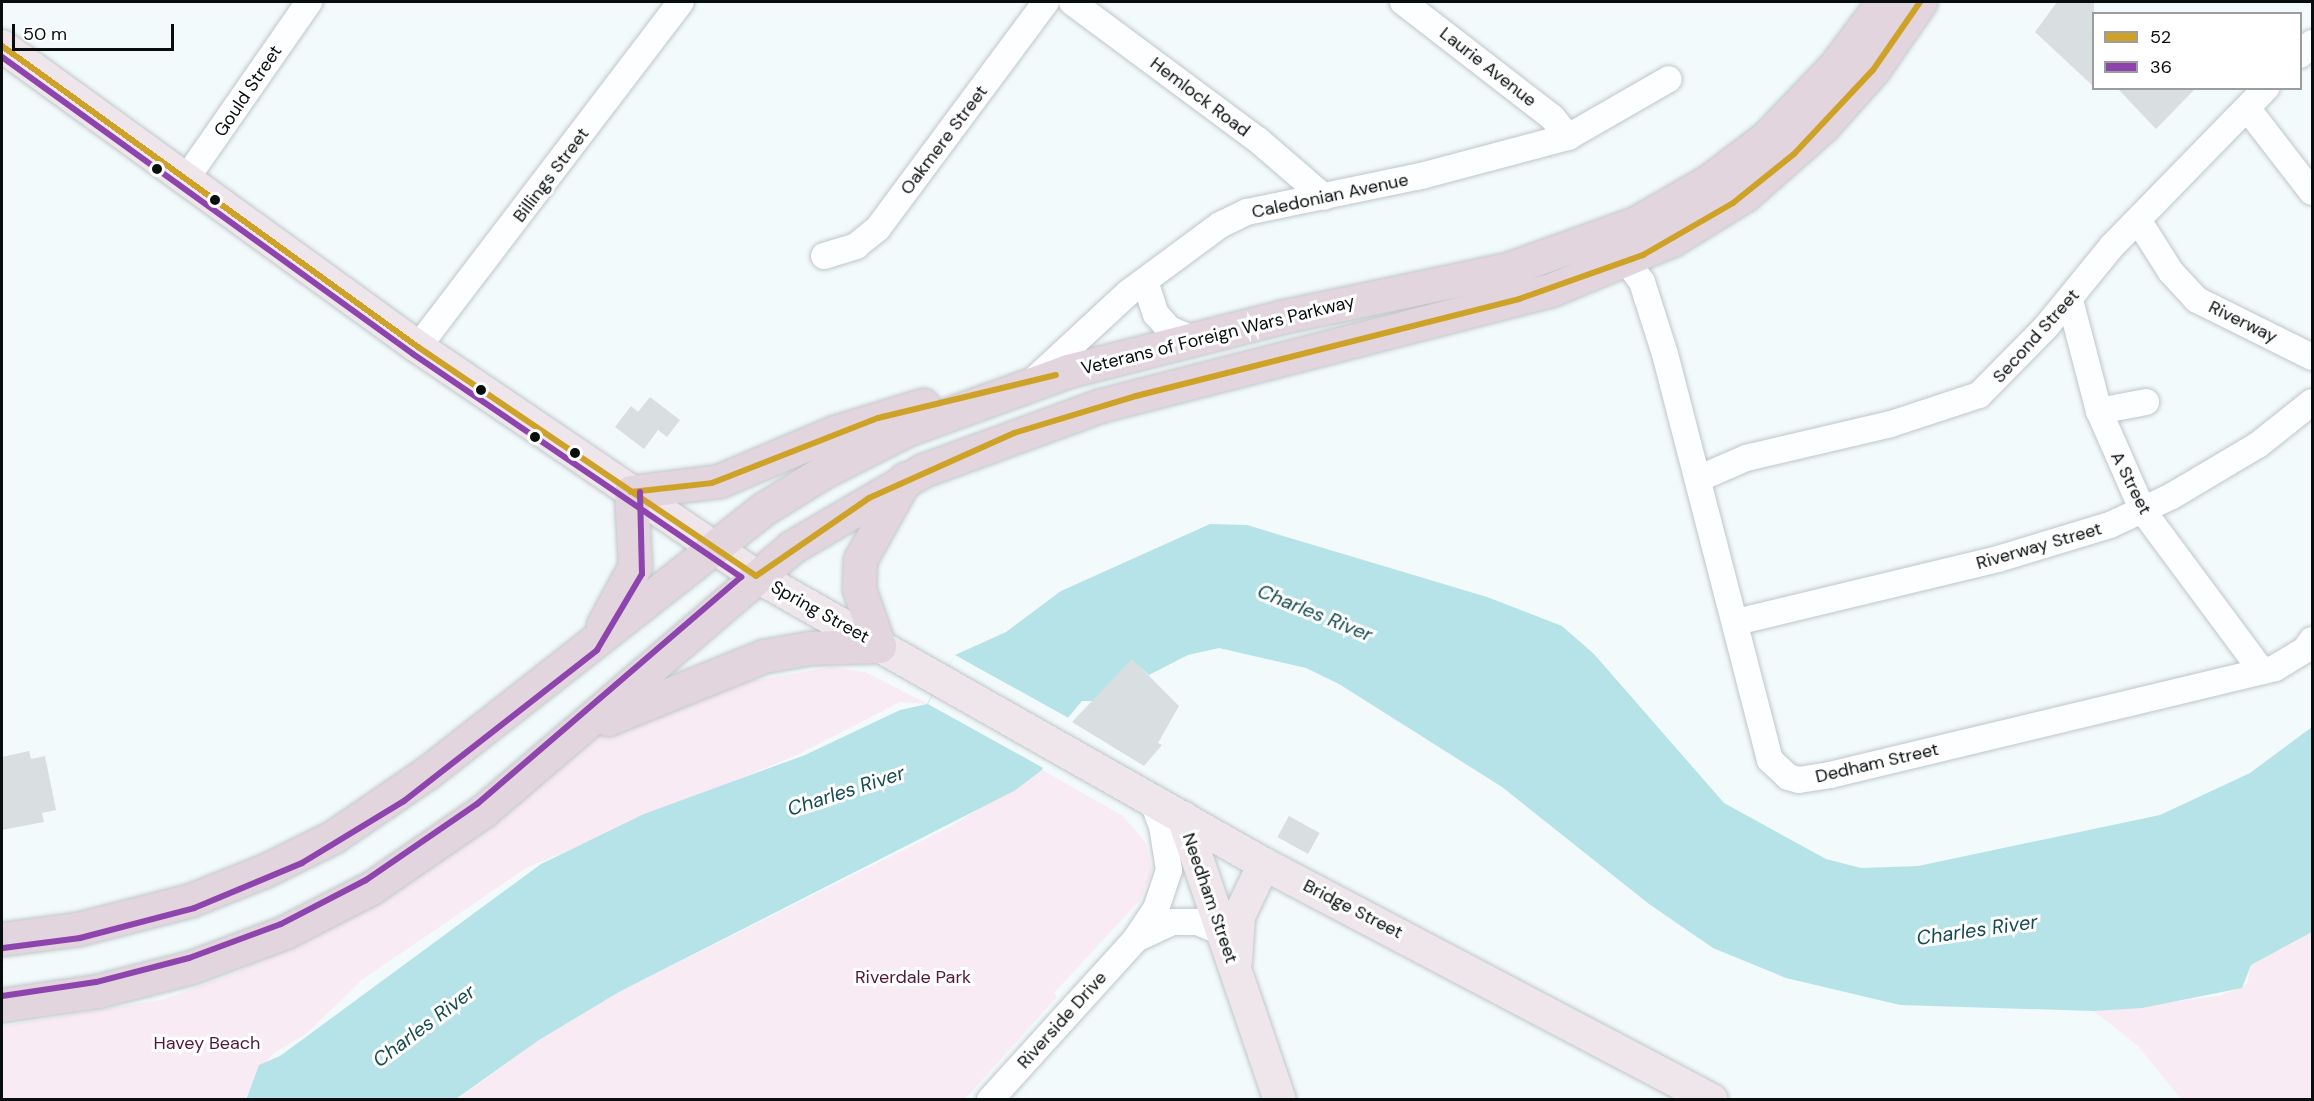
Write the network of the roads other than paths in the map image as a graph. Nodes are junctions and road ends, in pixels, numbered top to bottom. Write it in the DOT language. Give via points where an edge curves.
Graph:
graph roads {
  1 [pos="309,2"];
  2 [pos="681,2"];
  3 [pos="1046,2"];
  4 [pos="1072,2"];
  5 [pos="1403,2"];
  6 [pos="1883,2"];
  7 [pos="1920,2"];
  8 [pos="2313,43"];
  9 [pos="2,46"];
  10 [pos="2302,54"];
  11 [pos="1669,79"];
  12 [pos="2264,90"];
  13 [pos="2247,108"];
  14 [pos="1568,137"];
  15 [pos="186,180"];
  16 [pos="2313,192"];
  17 [pos="1324,197"];
  18 [pos="2138,220"];
  19 [pos="824,256"];
  20 [pos="1627,262"];
  21 [pos="1145,281"];
  22 [pos="2070,300"];
  23 [pos="1192,339"];
  24 [pos="417,347"];
  25 [pos="2313,357"];
  26 [pos="1030,383"];
  27 [pos="2146,402"];
  28 [pos="2313,402"];
  29 [pos="2099,411"];
  30 [pos="1700,478"];
  31 [pos="906,479"];
  32 [pos="631,492"];
  33 [pos="2143,511"];
  34 [pos="712,549"];
  35 [pos="756,576"];
  36 [pos="1736,622"];
  37 [pos="2313,640"];
  38 [pos="590,645"];
  39 [pos="879,645"];
  40 [pos="2262,671"];
  41 [pos="998,712"];
  42 [pos="573,734"];
  43 [pos="1152,800"];
  44 [pos="1183,817"];
  45 [pos="1264,864"];
  46 [pos="1219,931"];
  47 [pos="2,939"];
  48 [pos="1135,940"];
  49 [pos="1239,979"];
  50 [pos="2,1005"];
  51 [pos="990,1100"];
  52 [pos="1280,1100"];
  53 [pos="1712,1100"];
  1 -- 15 [label="street, Gould Street"];
  2 -- 24 [label="street, Billings Street"];
  3 -- 19 [label="street, Oakmere Street" via="878,228 856,246"];
  4 -- 17 [label="street, Hemlock Road" via="1258,140"];
  5 -- 14 [label="street, Laurie Avenue" via="1552,117"];
  6 -- 23 [label="highway, Veterans of Foreign Wars Parkway" via="1835,66 1773,131 1709,181 1635,223 1508,269"];
  7 -- 20 [label="highway" via="1873,70 1794,154 1717,213"];
  8 -- 10 [label="street"];
  9 -- 15 [label="main road, Spring Street"];
  11 -- 14 [label="street, Caledonian Avenue"];
  12 -- 13 [label="street, Second Street"];
  13 -- 16 [label="street"];
  13 -- 18 [label="street, Second Street"];
  14 -- 17 [label="street, Caledonian Avenue"];
  15 -- 24 [label="main road, Spring Street"];
  17 -- 21 [label="street, Caledonian Avenue" via="1247,212 1220,225"];
  18 -- 22 [label="street, Second Street"];
  18 -- 25 [label="street, Riverway" via="2171,272 2197,300"];
  20 -- 30 [label="street, Dedham Street" via="1642,282"];
  20 -- 31 [label="highway" via="1519,299 1100,406 979,446"];
  21 -- 23 [label="street" via="1156,314 1169,329"];
  21 -- 26 [label="street, Caledonian Avenue"];
  22 -- 29 [label="street, A Street"];
  22 -- 30 [label="street, Second Street" via="1979,395 1891,424 1746,458"];
  23 -- 26 [label="highway, Veterans of Foreign Wars Parkway"];
  24 -- 32 [label="main road, Spring Street"];
  26 -- 32 [label="highway" via="878,418 712,483"];
  26 -- 34 [label="highway, Veterans of Foreign Wars Parkway" via="950,411 844,460 778,499"];
  27 -- 29 [label="street"];
  28 -- 33 [label="street, Riverway Street" via="2258,445"];
  29 -- 33 [label="street, A Street"];
  30 -- 36 [label="street, Dedham Street"];
  31 -- 35 [label="highway" via="818,529"];
  31 -- 39 [label="highway" via="869,537 859,567 860,596"];
  32 -- 34 [label="main road, Spring Street"];
  32 -- 38 [label="highway" via="633,572"];
  33 -- 36 [label="street, Riverway Street" via="1998,559"];
  33 -- 40 [label="street, A Street"];
  34 -- 35 [label="main road, Spring Street"];
  34 -- 38 [label="highway, Veterans of Foreign Wars Parkway"];
  35 -- 39 [label="main road, Spring Street"];
  35 -- 42 [label="highway"];
  36 -- 40 [label="street, Dedham Street" via="1770,760 1777,769 1799,780"];
  37 -- 40 [label="street, Dedham Street" via="2305,650"];
  38 -- 47 [label="highway, Veterans of Foreign Wars Parkway" via="398,794 298,855 152,912 78,929"];
  39 -- 41 [label="main road, Spring Street"];
  39 -- 42 [label="highway" via="809,648 743,662"];
  41 -- 43 [label="main road, Bridge Street"];
  42 -- 50 [label="highway" via="423,857 294,928 154,978 70,996"];
  43 -- 44 [label="main road, Bridge Street"];
  43 -- 48 [label="street, Riverside Drive" via="1167,845 1168,879"];
  44 -- 45 [label="main road, Bridge Street"];
  44 -- 46 [label="main road, Needham Street"];
  45 -- 49 [label="main road, Needham Street" via="1238,923"];
  45 -- 53 [label="main road, Bridge Street"];
  46 -- 48 [label="street, Riverside Drive" via="1197,922 1172,922"];
  46 -- 49 [label="main road, Needham Street"];
  48 -- 51 [label="street, Riverside Drive"];
  49 -- 52 [label="main road, Needham Street"];
}
